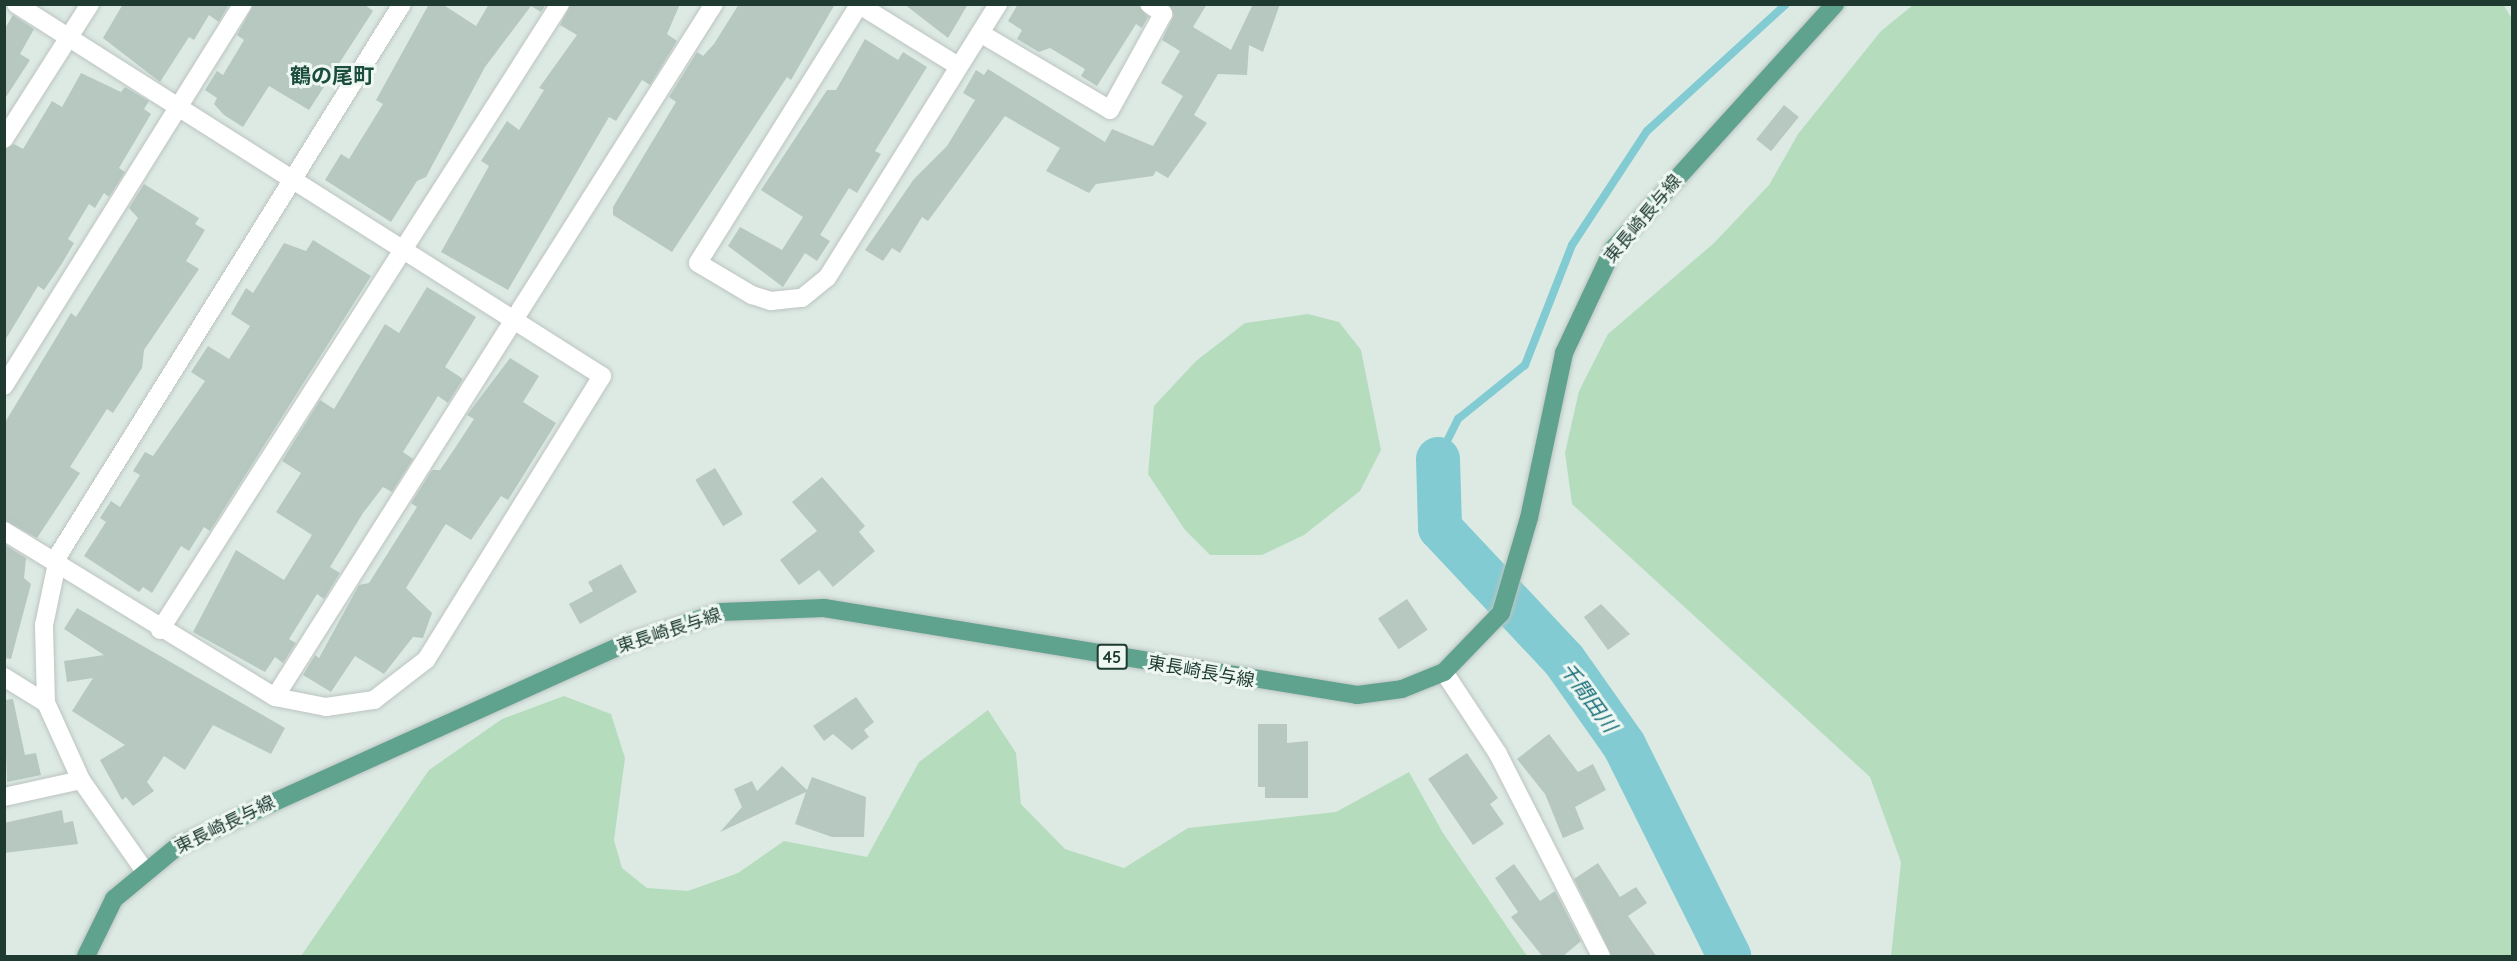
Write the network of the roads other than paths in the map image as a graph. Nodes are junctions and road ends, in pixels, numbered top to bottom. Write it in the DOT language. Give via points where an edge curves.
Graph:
graph roads {
  1 [pos="16,4"];
  2 [pos="90,4"];
  3 [pos="243,4"];
  4 [pos="402,4"];
  5 [pos="560,4"];
  6 [pos="714,4"];
  7 [pos="998,4"];
  8 [pos="1149,4"];
  9 [pos="1835,4"];
  10 [pos="859,5"];
  11 [pos="980,33"];
  12 [pos="69,37"];
  13 [pos="958,66"];
  14 [pos="178,109"];
  15 [pos="4,139"];
  16 [pos="292,179"];
  17 [pos="402,253"];
  18 [pos="514,320"];
  19 [pos="4,386"];
  20 [pos="4,531"];
  21 [pos="57,566"];
  22 [pos="160,630"];
  23 [pos="1444,672"];
  24 [pos="4,677"];
  25 [pos="275,697"];
  26 [pos="46,703"];
  27 [pos="81,780"];
  28 [pos="4,797"];
  29 [pos="144,870"];
  30 [pos="86,957"];
  31 [pos="1600,957"];
  1 -- 12 [label="street"];
  2 -- 12 [label="street"];
  3 -- 14 [label="street"];
  4 -- 16 [label="street"];
  5 -- 17 [label="street"];
  6 -- 18 [label="street"];
  7 -- 11 [label="street"];
  8 -- 11 [label="street" via="1163,14 1110,110"];
  9 -- 23 [label="main road, 東長崎長与線 / 45" via="1613,249 1564,353 1527,529 1501,613"];
  10 -- 13 [label="street"];
  10 -- 13 [label="street" via="698,263 735,286 779,301 802,298 821,284"];
  11 -- 13 [label="street"];
  12 -- 14 [label="street"];
  12 -- 15 [label="street"];
  14 -- 16 [label="street"];
  14 -- 19 [label="street"];
  16 -- 17 [label="street"];
  16 -- 21 [label="street" via="64,539"];
  17 -- 18 [label="street"];
  17 -- 22 [label="street"];
  18 -- 25 [label="street"];
  18 -- 25 [label="street" via="602,376 426,660 374,700 326,707"];
  20 -- 21 [label="street"];
  21 -- 22 [label="street"];
  21 -- 26 [label="street" via="44,626"];
  22 -- 25 [label="street"];
  23 -- 29 [label="main road, 東長崎長与線 / 45" via="1402,689 1357,695 824,608 721,612 626,643 440,725 179,845"];
  23 -- 31 [label="street" via="1498,754"];
  24 -- 26 [label="street"];
  26 -- 27 [label="street"];
  27 -- 28 [label="street"];
  27 -- 29 [label="street"];
  29 -- 30 [label="main road, 東長崎長与線 / 45" via="114,899"];
}
